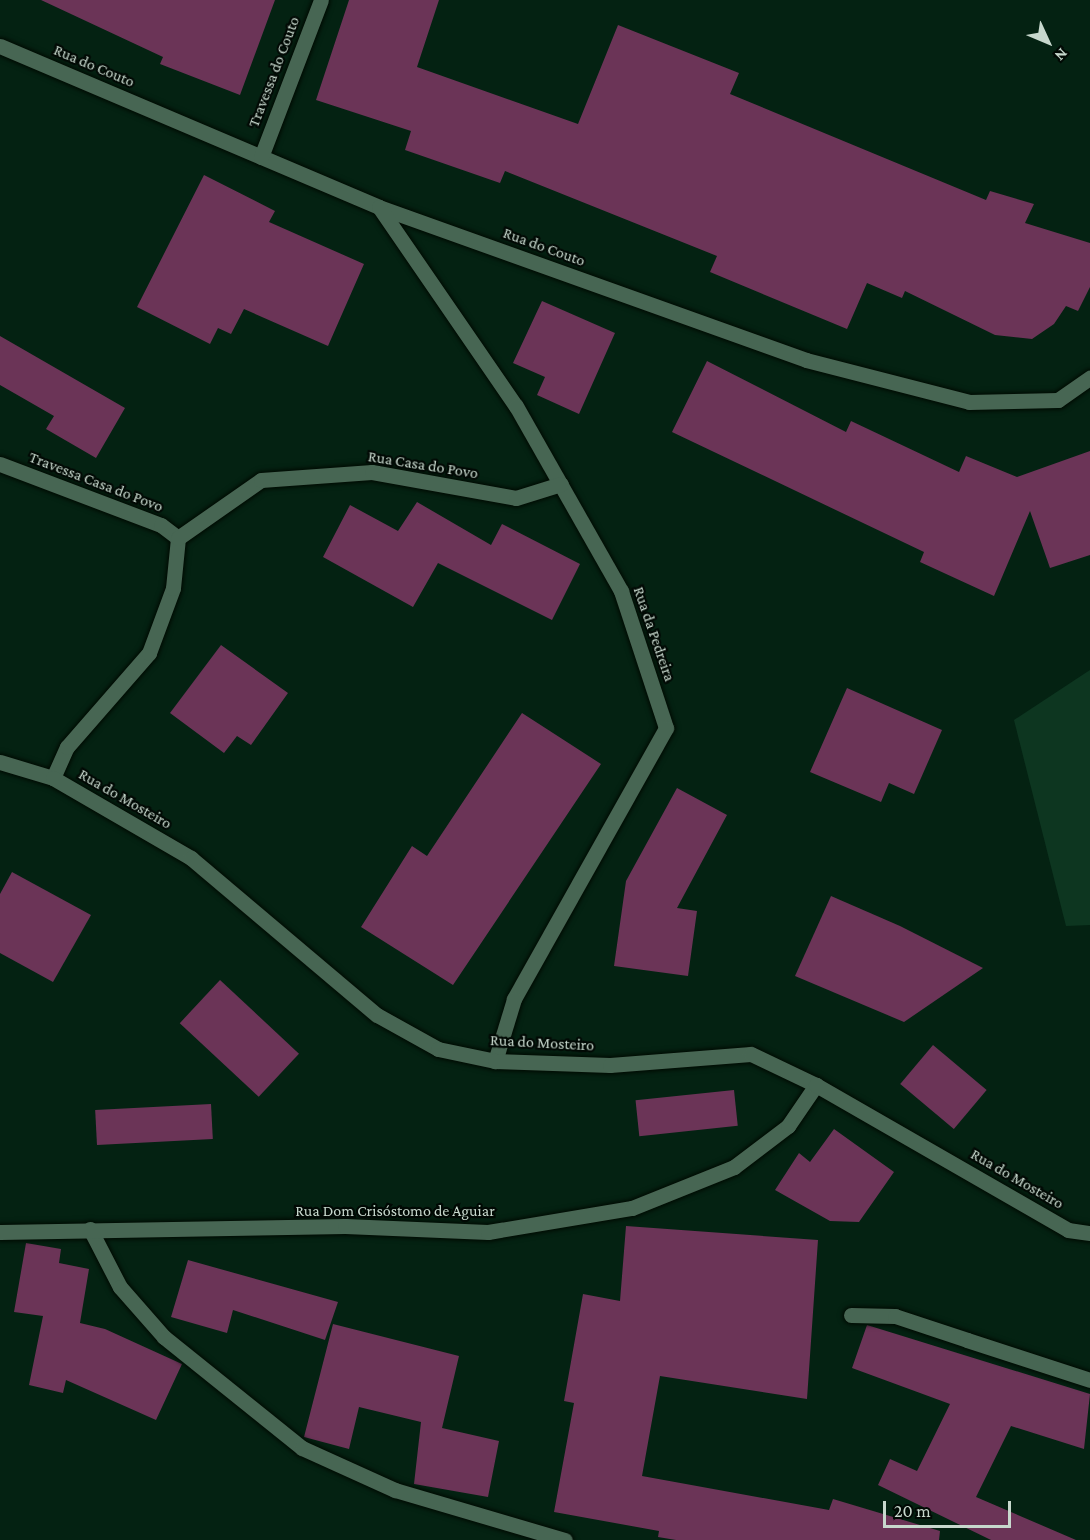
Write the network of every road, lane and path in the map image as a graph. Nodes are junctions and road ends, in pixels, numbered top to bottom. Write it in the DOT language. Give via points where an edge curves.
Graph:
graph roads {
  1 [pos="321,0"];
  2 [pos="0,46"];
  3 [pos="261,157"];
  4 [pos="379,207"];
  5 [pos="1090,378"];
  6 [pos="0,464"];
  7 [pos="561,484"];
  8 [pos="178,538"];
  9 [pos="0,762"];
  10 [pos="53,778"];
  11 [pos="495,1061"];
  12 [pos="816,1084"];
  13 [pos="90,1229"];
  14 [pos="0,1232"];
  15 [pos="1090,1233"];
  16 [pos="851,1315"];
  17 [pos="1090,1380"];
  18 [pos="565,1540"];
  1 -- 3 [label="street, Travessa do Couto"];
  2 -- 3 [label="street, Rua do Couto"];
  3 -- 4 [label="street, Rua do Couto"];
  4 -- 5 [label="street, Rua do Couto" via="806,360 969,402 1058,400"];
  4 -- 7 [label="street, Rua da Pedreira" via="516,406"];
  6 -- 8 [label="street, Travessa Casa do Povo" via="161,525"];
  7 -- 8 [label="street, Rua Casa do Povo" via="516,498 372,472 261,480"];
  7 -- 11 [label="street, Rua da Pedreira" via="621,591 666,728 514,999"];
  8 -- 10 [label="street" via="173,588 149,653 67,747"];
  9 -- 10 [label="street, Rua do Mosteiro"];
  10 -- 11 [label="street, Rua do Mosteiro" via="191,858 377,1015 438,1049"];
  11 -- 12 [label="street, Rua do Mosteiro" via="610,1065 751,1054"];
  12 -- 13 [label="street, Rua Dom Crisóstomo de Aguiar" via="788,1126 734,1167 632,1208 488,1232 345,1226 140,1233"];
  12 -- 15 [label="street, Rua do Mosteiro" via="1068,1230"];
  13 -- 14 [label="street, Rua Dom Crisóstomo de Aguiar"];
  13 -- 18 [label="street" via="120,1287 164,1336 302,1448 394,1490"];
  16 -- 17 [label="street" via="895,1316"];
}
